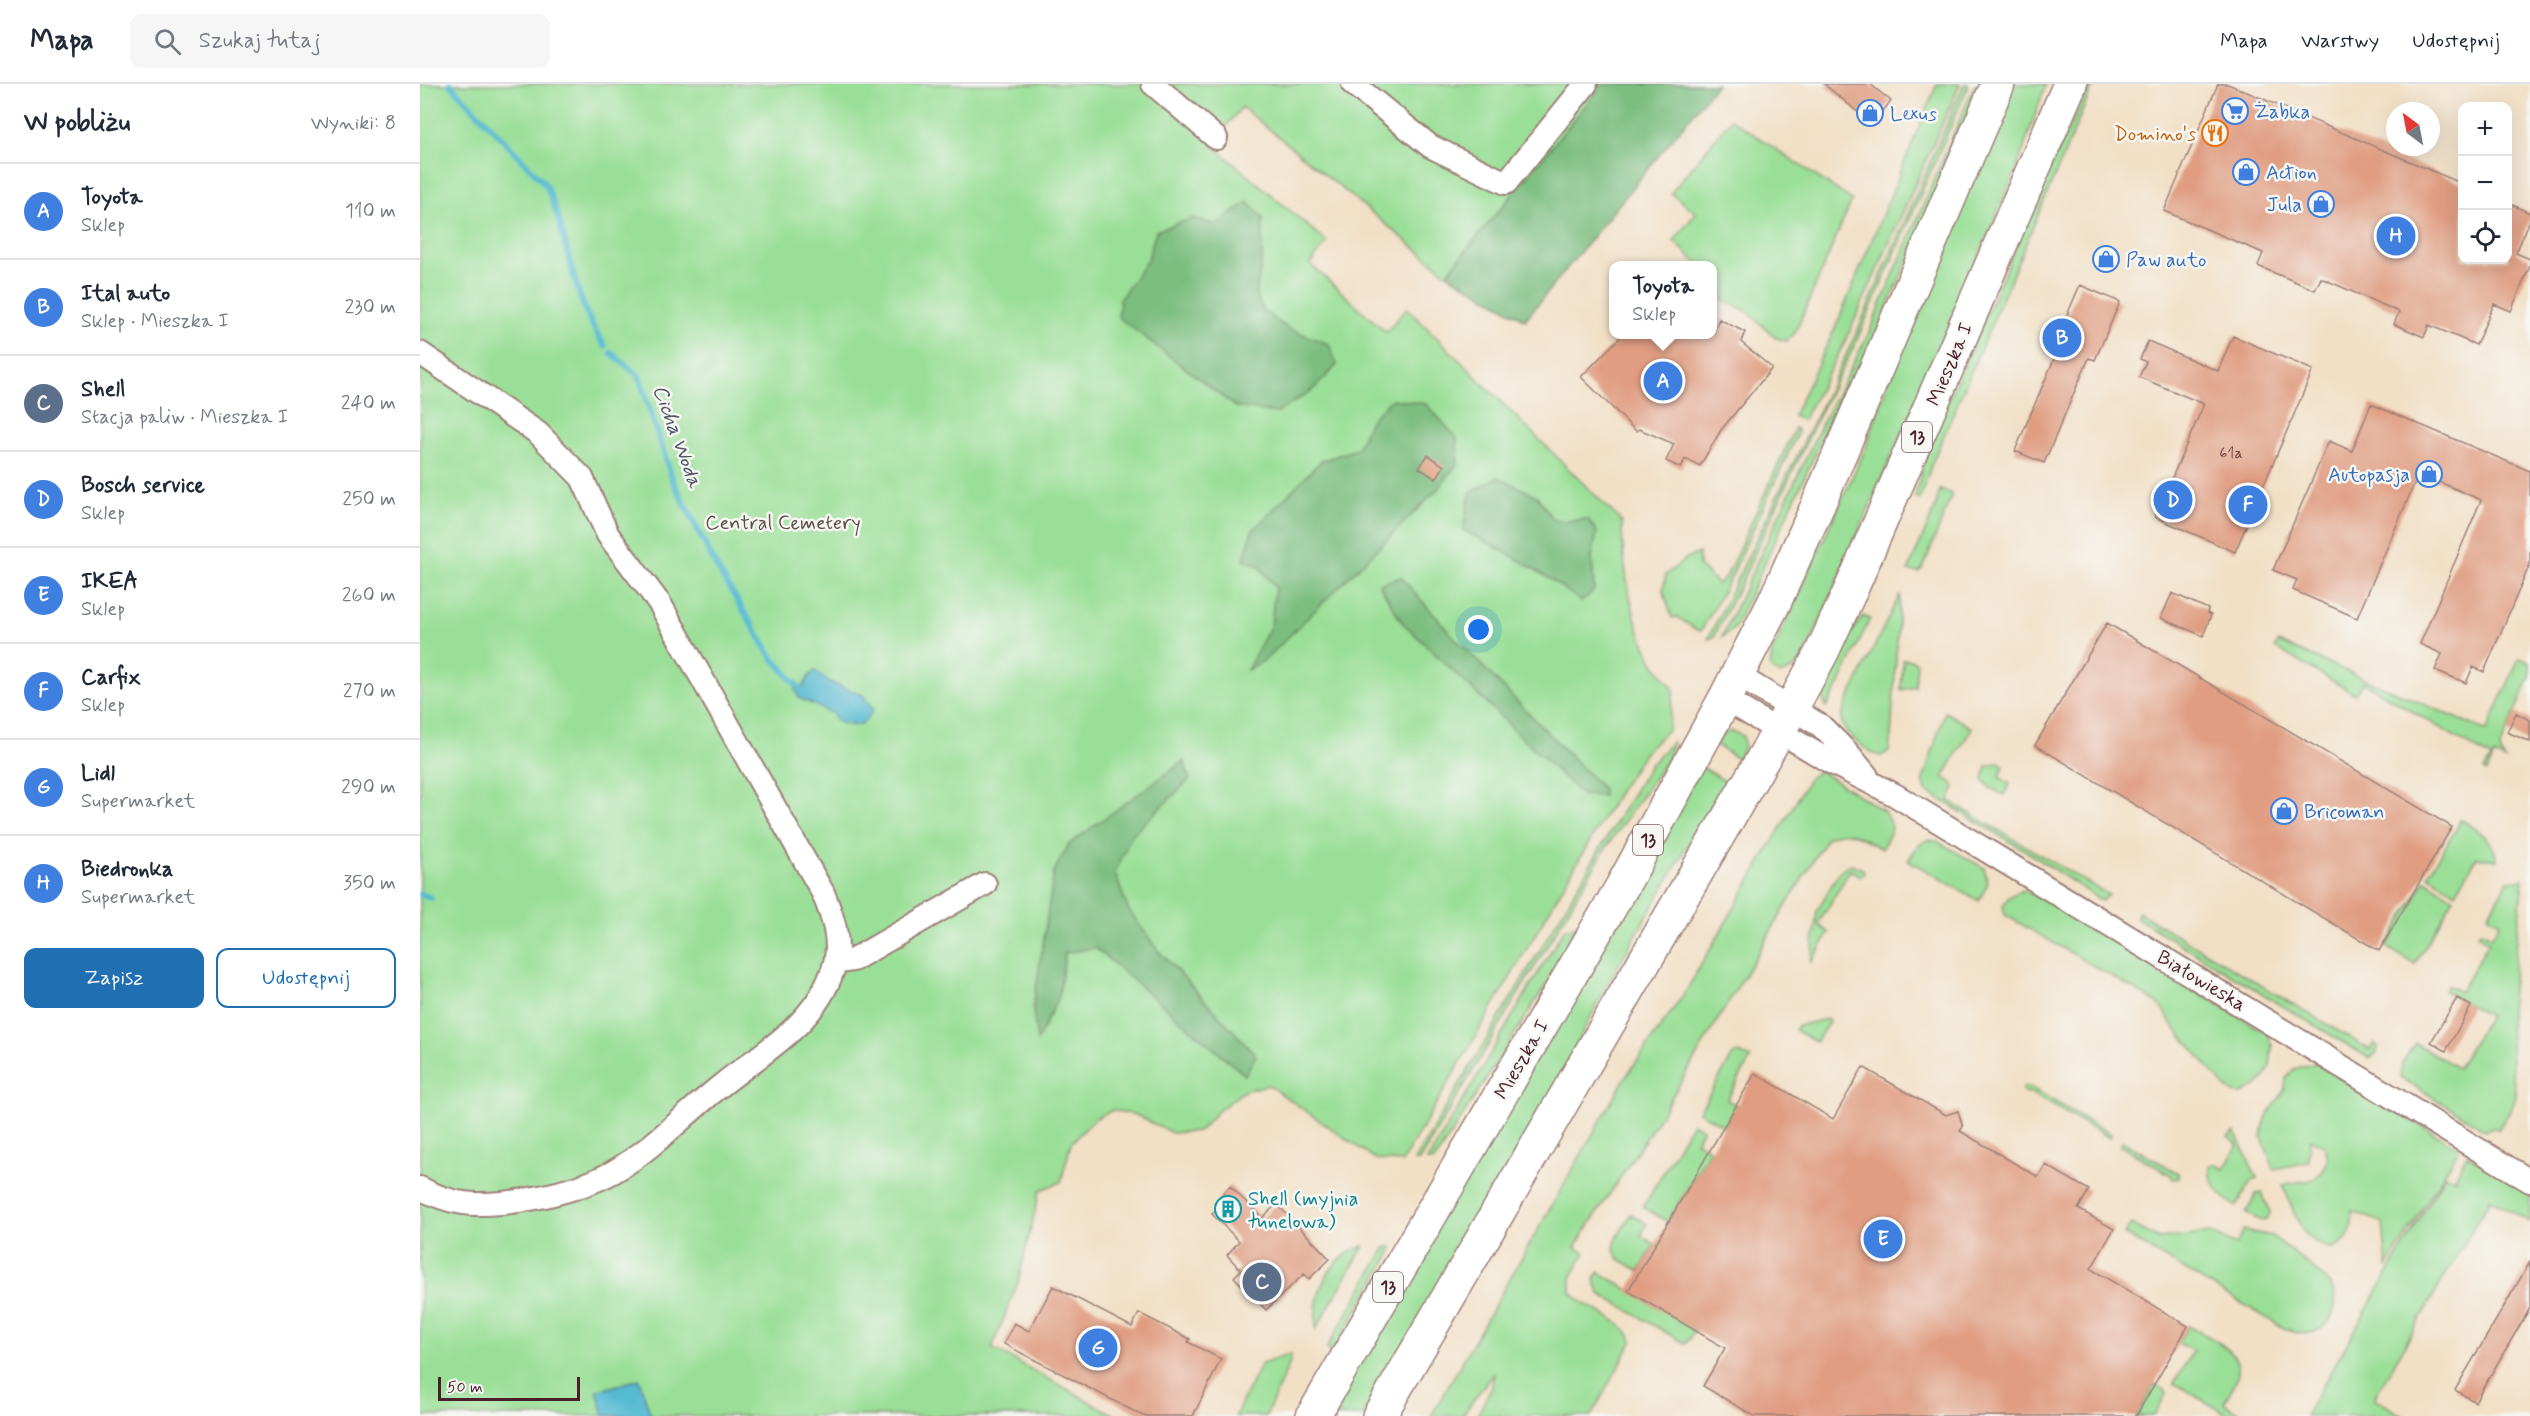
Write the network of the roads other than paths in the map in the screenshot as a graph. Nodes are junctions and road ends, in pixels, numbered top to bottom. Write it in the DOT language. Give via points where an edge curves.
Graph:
graph roads {
  1 [pos="1153,84"];
  2 [pos="1353,84"];
  3 [pos="1586,84"];
  4 [pos="1998,84"];
  5 [pos="2070,84"];
  6 [pos="1216,138"];
  7 [pos="420,353"];
  8 [pos="1731,687"];
  9 [pos="1786,719"];
  10 [pos="985,884"];
  11 [pos="835,963"];
  12 [pos="2530,1181"];
  13 [pos="420,1188"];
  14 [pos="1313,1416"];
  15 [pos="1379,1416"];
  1 -- 6 [label="street"];
  2 -- 3 [label="street" via="1430,146 1506,183"];
  4 -- 8 [label="main road, Mieszka I / 13" via="1818,505"];
  5 -- 9 [label="main road, Mieszka I / 13" via="1853,585"];
  7 -- 11 [label="street" via="538,432 582,478 609,536 660,604 823,893 836,936"];
  8 -- 9 [label="street"];
  8 -- 14 [label="main road, Mieszka I / 13" via="1623,885"];
  9 -- 12 [label="street, Białowieska" via="1832,763 1872,782 2111,925"];
  9 -- 15 [label="main road, Mieszka I / 13"];
  10 -- 11 [label="street" via="859,957"];
  11 -- 13 [label="street" via="816,1001 793,1031 612,1173 574,1188 485,1204 461,1203"];
}
